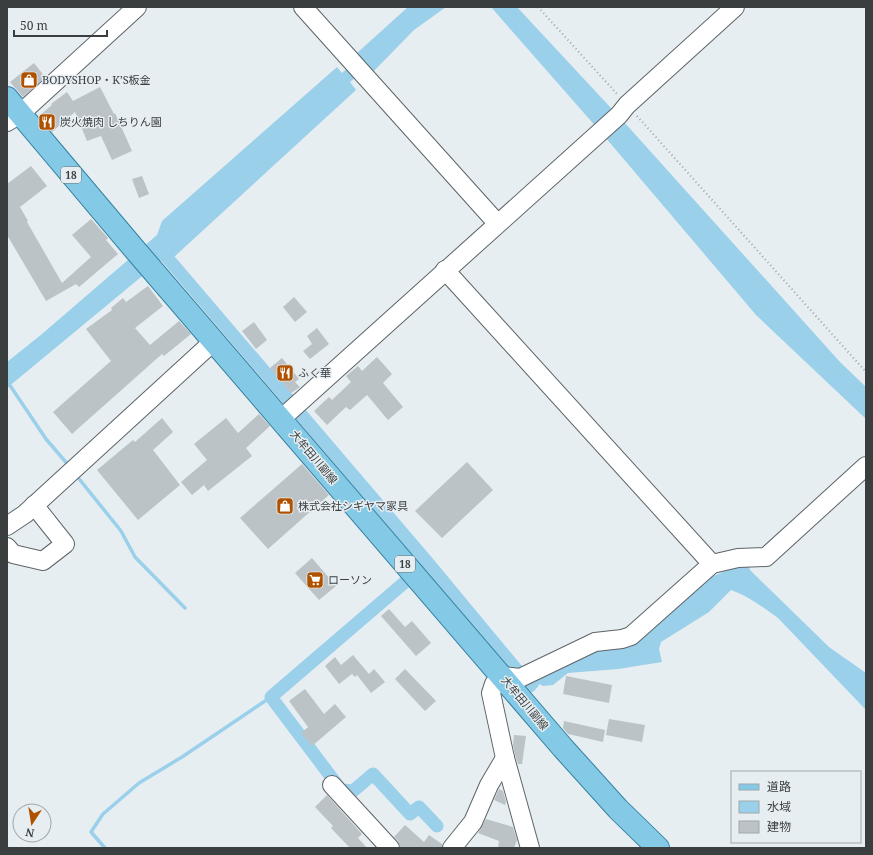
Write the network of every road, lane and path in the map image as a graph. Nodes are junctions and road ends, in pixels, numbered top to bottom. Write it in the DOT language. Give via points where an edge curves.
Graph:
graph roads {
  1 [pos="137,7"];
  2 [pos="303,7"];
  3 [pos="538,7"];
  4 [pos="735,7"];
  5 [pos="623,110"];
  6 [pos="11,111"];
  7 [pos="497,223"];
  8 [pos="445,270"];
  9 [pos="214,341"];
  10 [pos="866,372"];
  11 [pos="281,419"];
  12 [pos="866,466"];
  13 [pos="34,505"];
  14 [pos="7,526"];
  15 [pos="7,547"];
  16 [pos="712,564"];
  17 [pos="512,677"];
  18 [pos="505,758"];
  19 [pos="332,785"];
  20 [pos="390,848"];
  21 [pos="452,848"];
  22 [pos="530,848"];
  23 [pos="658,848"];
  1 -- 6 [label="street"];
  2 -- 7 [label="street"];
  3 -- 5 [label="path"];
  4 -- 5 [label="street"];
  5 -- 7 [label="street"];
  5 -- 10 [label="path"];
  6 -- 9 [label="main road, 大牟田川副線 / 18"];
  7 -- 8 [label="street"];
  8 -- 11 [label="street"];
  8 -- 16 [label="street"];
  9 -- 11 [label="main road, 大牟田川副線 / 18"];
  9 -- 13 [label="street"];
  11 -- 17 [label="main road, 大牟田川副線 / 18" via="409,569"];
  12 -- 16 [label="street" via="766,557 738,558"];
  13 -- 14 [label="street"];
  13 -- 15 [label="street" via="65,544 43,561 12,554"];
  16 -- 17 [label="street" via="631,636 595,642 538,670"];
  17 -- 18 [label="street" via="494,684 490,693"];
  17 -- 23 [label="main road, 大牟田川副線 / 18" via="563,748 618,809"];
  18 -- 21 [label="street" via="489,785 473,822"];
  18 -- 22 [label="street"];
  19 -- 20 [label="street"];
}
